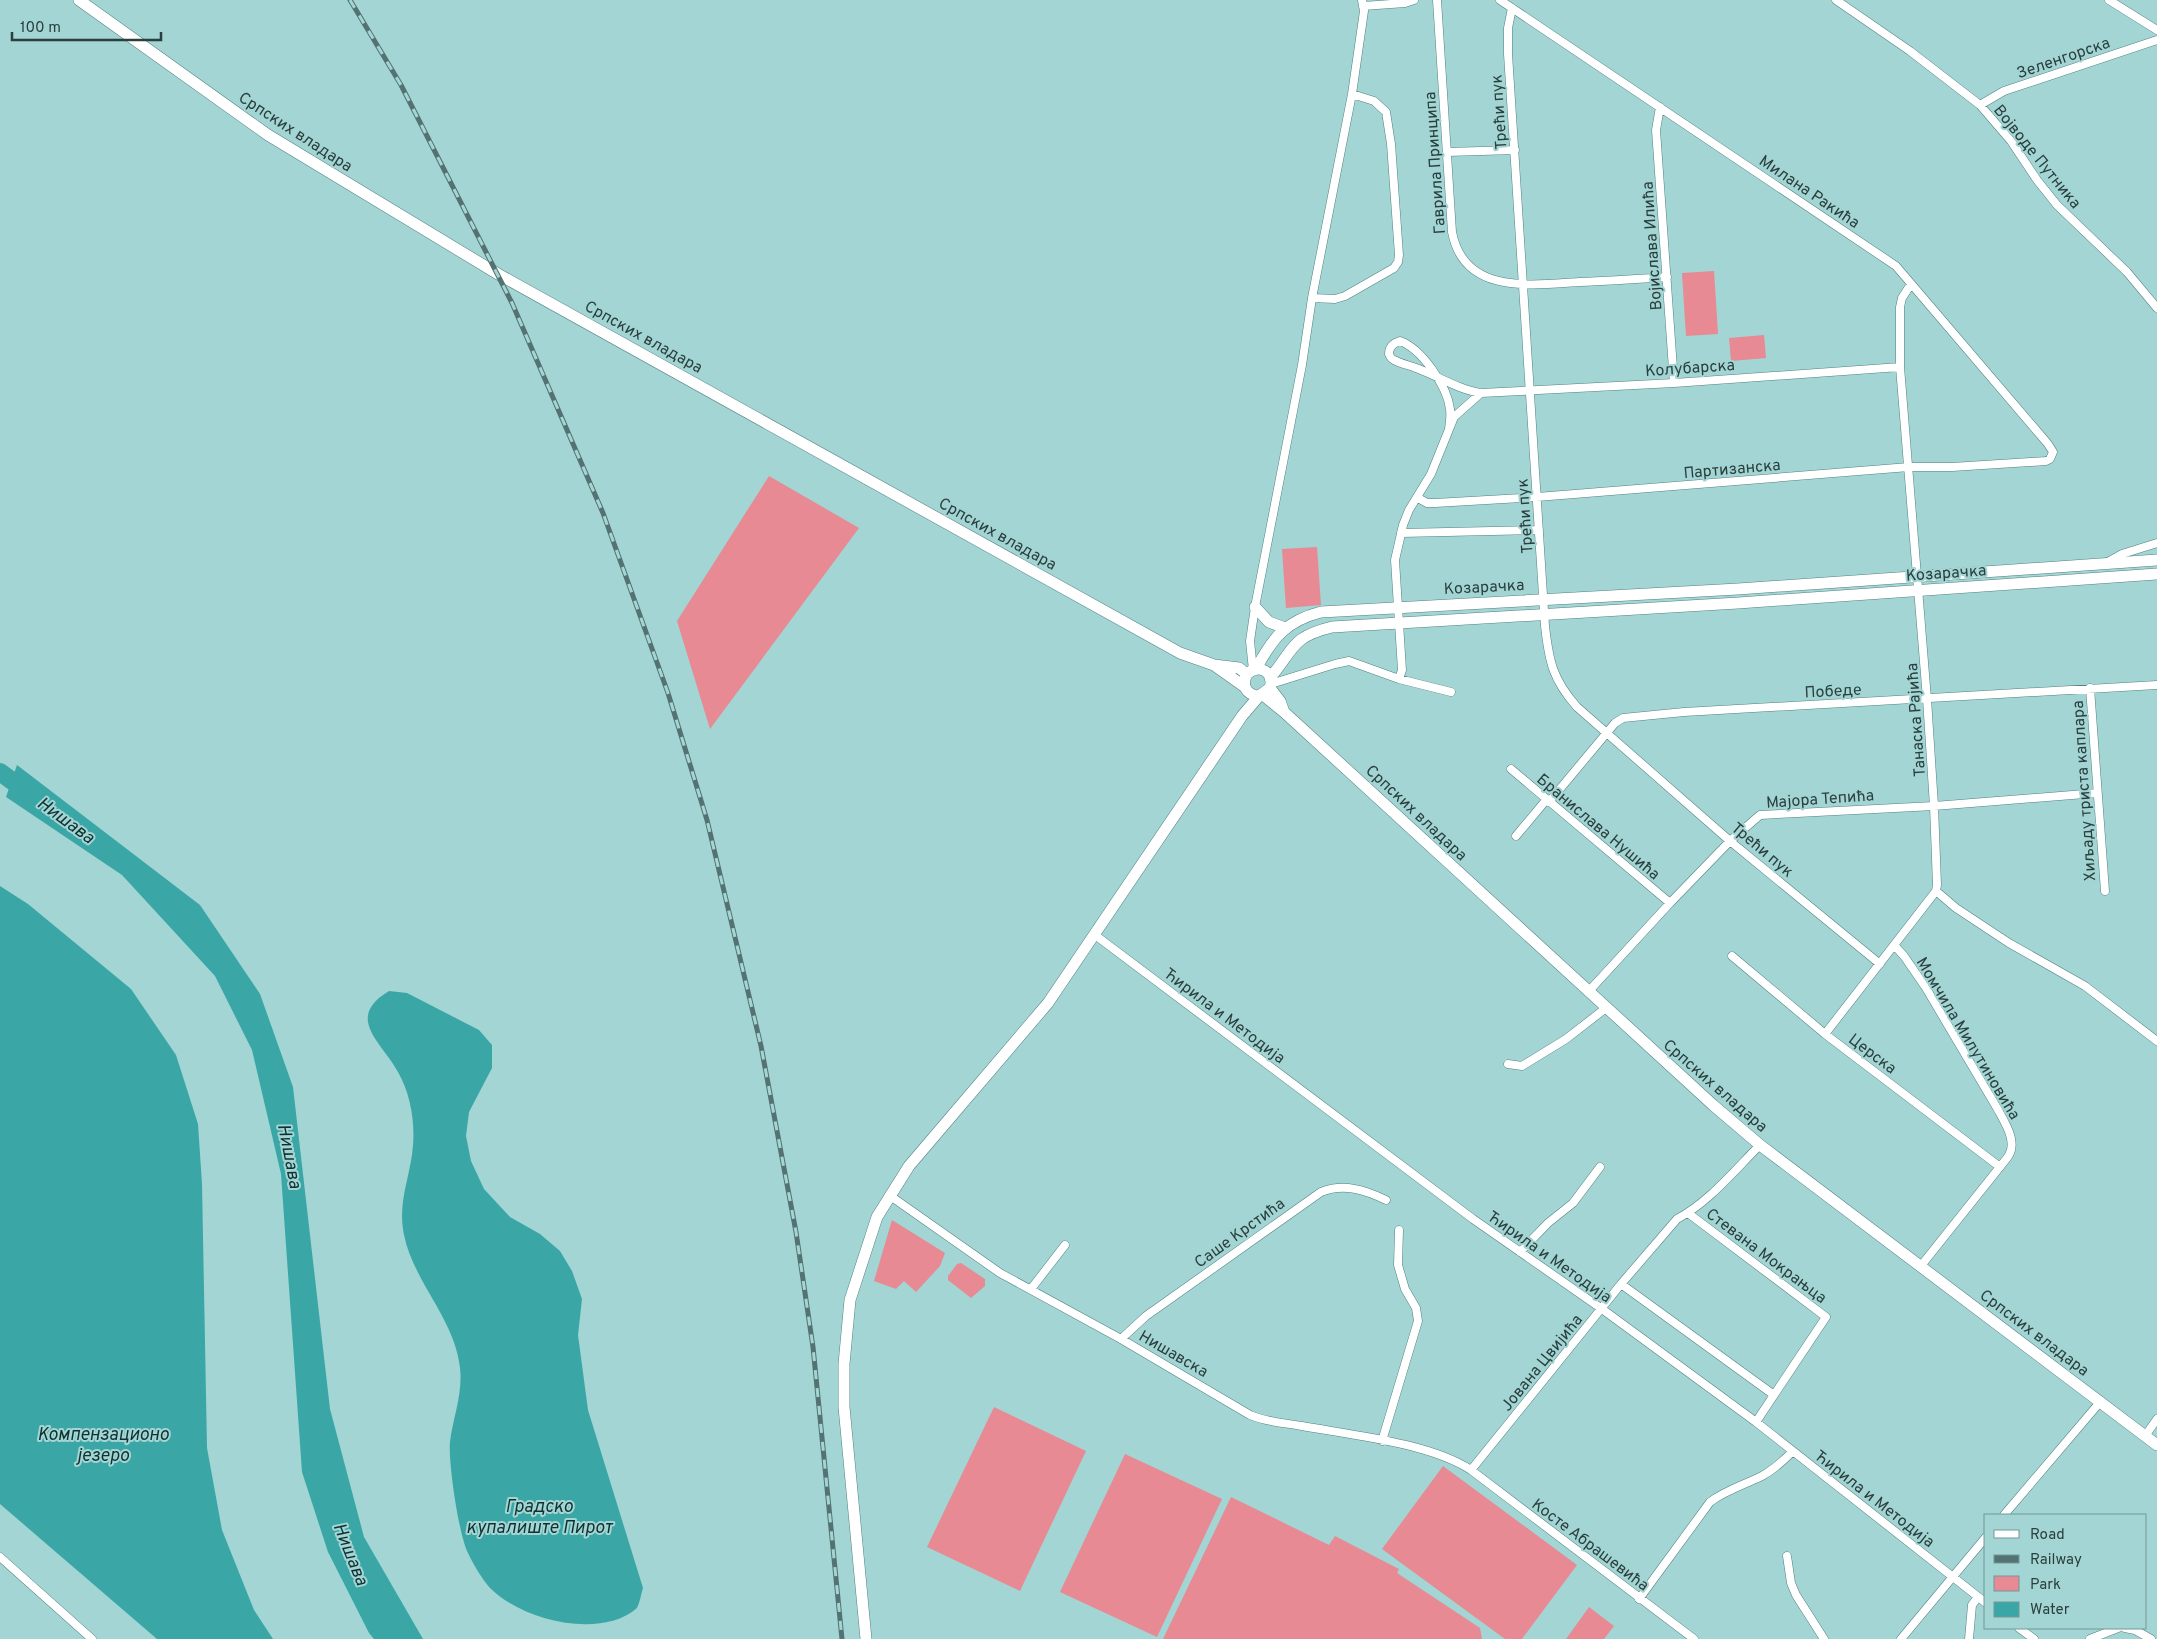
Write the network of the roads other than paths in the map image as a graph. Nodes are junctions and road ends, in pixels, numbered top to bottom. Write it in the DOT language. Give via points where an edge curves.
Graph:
graph roads {
  1 [pos="79,0"];
  2 [pos="1414,0"];
  3 [pos="1437,0"];
  4 [pos="1500,0"];
  5 [pos="1836,0"];
  6 [pos="2109,0"];
  7 [pos="1362,3"];
  8 [pos="1512,8"];
  9 [pos="2157,30"];
  10 [pos="2157,40"];
  11 [pos="1352,94"];
  12 [pos="1980,105"];
  13 [pos="1660,107"];
  14 [pos="1515,150"];
  15 [pos="1447,152"];
  16 [pos="1667,277"];
  17 [pos="1911,284"];
  18 [pos="1524,286"];
  19 [pos="1312,298"];
  20 [pos="2157,308"];
  21 [pos="1900,367"];
  22 [pos="1438,377"];
  23 [pos="1674,383"];
  24 [pos="1530,391"];
  25 [pos="1481,393"];
  26 [pos="1449,428"];
  27 [pos="2050,459"];
  28 [pos="1909,467"];
  29 [pos="1537,497"];
  30 [pos="1418,498"];
  31 [pos="1539,530"];
  32 [pos="1401,533"];
  33 [pos="2157,543"];
  34 [pos="2157,560"];
  35 [pos="2105,564"];
  36 [pos="2157,574"];
  37 [pos="1918,576"];
  38 [pos="1738,589"];
  39 [pos="1919,590"];
  40 [pos="1543,599"];
  41 [pos="1738,603"];
  42 [pos="1398,606"];
  43 [pos="1255,607"];
  44 [pos="1544,615"];
  45 [pos="1400,624"];
  46 [pos="1285,628"];
  47 [pos="1214,665"];
  48 [pos="1252,671"];
  49 [pos="1399,678"];
  50 [pos="2157,685"];
  51 [pos="1267,688"];
  52 [pos="2090,688"];
  53 [pos="1246,689"];
  54 [pos="1451,692"];
  55 [pos="1927,699"];
  56 [pos="1242,716"];
  57 [pos="1607,734"];
  58 [pos="1511,769"];
  59 [pos="2097,793"];
  60 [pos="1548,800"];
  61 [pos="1934,806"];
  62 [pos="1516,836"];
  63 [pos="1730,841"];
  64 [pos="1936,891"];
  65 [pos="2104,891"];
  66 [pos="1670,903"];
  67 [pos="1095,934"];
  68 [pos="1894,945"];
  69 [pos="1732,956"];
  70 [pos="1880,964"];
  71 [pos="1588,992"];
  72 [pos="1606,1008"];
  73 [pos="1825,1034"];
  74 [pos="2157,1041"];
  75 [pos="1508,1064"];
  76 [pos="1760,1145"];
  77 [pos="1600,1167"];
  78 [pos="2000,1167"];
  79 [pos="889,1195"];
  80 [pos="1386,1200"];
  81 [pos="1688,1213"];
  82 [pos="1398,1230"];
  83 [pos="1065,1245"];
  84 [pos="1520,1252"];
  85 [pos="1920,1267"];
  86 [pos="1621,1284"];
  87 [pos="1031,1289"];
  88 [pos="1602,1308"];
  89 [pos="1121,1338"];
  90 [pos="1774,1395"];
  91 [pos="2101,1401"];
  92 [pos="2157,1419"];
  93 [pos="1756,1422"];
  94 [pos="2145,1436"];
  95 [pos="1382,1441"];
  96 [pos="2157,1445"];
  97 [pos="1792,1452"];
  98 [pos="1471,1470"];
  99 [pos="2005,1514"];
  100 [pos="1984,1540"];
  101 [pos="1787,1556"];
  102 [pos="0,1557"];
  103 [pos="1953,1577"];
  104 [pos="1978,1597"];
  105 [pos="1639,1599"];
  106 [pos="1984,1602"];
  107 [pos="2020,1629"];
  108 [pos="2115,1629"];
  109 [pos="2130,1629"];
  110 [pos="92,1639"];
  111 [pos="866,1639"];
  112 [pos="1694,1639"];
  113 [pos="1824,1639"];
  114 [pos="1901,1639"];
  115 [pos="1969,1639"];
  116 [pos="2034,1639"];
  117 [pos="2090,1639"];
  118 [pos="2151,1639"];
  1 -- 47 [label="street, Српских владара" via="268,135 498,274 1180,653"];
  2 -- 7 [label="street"];
  3 -- 15 [label="street, Гаврила Принципа"];
  4 -- 8 [label="street, Милана Ракића"];
  5 -- 12 [label="street, Војводе Путника"];
  6 -- 9 [label="street"];
  7 -- 11 [label="street"];
  8 -- 13 [label="street, Милана Ракића"];
  8 -- 14 [label="street, Трећи пук" via="1507,39"];
  10 -- 12 [label="street, Зеленгорска" via="2004,91"];
  11 -- 19 [label="street"];
  11 -- 19 [label="street" via="1374,101 1386,112 1400,255 1394,268 1386,274 1345,296"];
  12 -- 20 [label="street, Војводе Путника" via="2011,141 2057,205 2127,272"];
  13 -- 16 [label="street, Војислава Илића" via="1656,130"];
  13 -- 17 [label="street, Милана Ракића" via="1896,266"];
  14 -- 15 [label="street"];
  14 -- 18 [label="street, Трећи пук"];
  15 -- 18 [label="street, Гаврила Принципа" via="1452,232 1460,256 1487,278"];
  16 -- 18 [label="street, Гаврила Принципа"];
  16 -- 23 [label="street, Војислава Илића"];
  17 -- 21 [label="street, Танаска Рајића" via="1900,307"];
  17 -- 27 [label="street, Милана Ракића" via="2048,444 2052,452"];
  18 -- 24 [label="street, Трећи пук"];
  19 -- 43 [label="street"];
  21 -- 23 [label="street, Колубарска"];
  21 -- 28 [label="street, Танаска Рајића"];
  22 -- 22 [label="street, Колубарска" via="1405,342 1398,341 1390,347 1389,354 1395,360"];
  22 -- 25 [label="street, Колубарска"];
  22 -- 26 [label="street, Колубарска" via="1450,410"];
  23 -- 24 [label="street, Колубарска"];
  24 -- 25 [label="street, Колубарска"];
  24 -- 29 [label="street, Трећи пук"];
  25 -- 26 [label="street, Колубарска" via="1454,417"];
  26 -- 30 [label="street, Колубарска"];
  27 -- 28 [label="street, Партизанска"];
  28 -- 29 [label="street, Партизанска"];
  28 -- 37 [label="street, Танаска Рајића"];
  29 -- 30 [label="street, Партизанска" via="1435,503"];
  29 -- 31 [label="street, Трећи пук"];
  30 -- 32 [label="street, Колубарска" via="1409,510"];
  31 -- 32 [label="street"];
  31 -- 40 [label="street, Трећи пук"];
  32 -- 42 [label="street, Колубарска" via="1395,560"];
  33 -- 35 [label="street" via="2122,554"];
  34 -- 35 [label="street, Козарачка"];
  35 -- 37 [label="street, Козарачка"];
  36 -- 39 [label="street, Козарачка"];
  37 -- 38 [label="street, Козарачка"];
  37 -- 39 [label="street, Танаска Рајића"];
  38 -- 40 [label="street, Козарачка"];
  38 -- 41 [label="street"];
  39 -- 41 [label="street, Козарачка"];
  39 -- 55 [label="street, Танаска Рајића"];
  40 -- 42 [label="street, Козарачка"];
  40 -- 44 [label="street, Трећи пук"];
  41 -- 44 [label="street, Козарачка"];
  42 -- 45 [label="street, Колубарска"];
  42 -- 46 [label="street, Козарачка" via="1321,612 1299,619"];
  43 -- 46 [label="street" via="1269,622"];
  43 -- 48 [label="street" via="1250,641"];
  44 -- 45 [label="street, Козарачка"];
  44 -- 57 [label="street, Трећи пук" via="1549,659 1558,682 1577,707"];
  45 -- 49 [label="street" via="1402,670"];
  45 -- 51 [label="street, Козарачка" via="1332,627 1309,634 1287,653"];
  46 -- 48 [label="street, Козарачка"];
  47 -- 48 [label="street, Српских владара"];
  47 -- 53 [label="street, Српских владара"];
  48 -- 51 [label="street, Српских владара" via="1263,670"];
  48 -- 53 [label="street"];
  49 -- 51 [label="street" via="1349,661"];
  49 -- 54 [label="street"];
  50 -- 52 [label="street, Победе"];
  51 -- 53 [label="street, Српских владара" via="1254,696"];
  51 -- 56 [label="street, Козарачка"];
  51 -- 71 [label="street, Српских владара" via="1284,712"];
  52 -- 55 [label="street, Победе"];
  52 -- 59 [label="street, Хиљаду триста каплара"];
  53 -- 56 [label="street"];
  55 -- 57 [label="street, Победе" via="1623,718"];
  55 -- 61 [label="street, Танаска Рајића"];
  56 -- 67 [label="street, Козарачка"];
  57 -- 60 [label="street, Победе"];
  57 -- 63 [label="street, Трећи пук"];
  58 -- 60 [label="street, Бранислава Нушића"];
  59 -- 61 [label="street, Мајора Тепића"];
  59 -- 65 [label="street, Хиљаду триста каплара"];
  60 -- 62 [label="street, Победе"];
  60 -- 66 [label="street, Бранислава Нушића"];
  61 -- 63 [label="street, Мајора Тепића" via="1765,813"];
  61 -- 64 [label="street, Танаска Рајића"];
  63 -- 66 [label="street, Мајора Тепића"];
  63 -- 70 [label="street, Трећи пук"];
  64 -- 68 [label="street"];
  64 -- 74 [label="street" via="2009,943 2085,986"];
  66 -- 71 [label="street, Мајора Тепића"];
  67 -- 79 [label="street, Козарачка" via="1048,1003 908,1166"];
  67 -- 84 [label="street, Ћирила и Методија" via="1410,1173"];
  68 -- 70 [label="street"];
  68 -- 78 [label="street, Момчила Милутиновића" via="1926,988 2006,1124 2012,1148"];
  69 -- 73 [label="street, Церска"];
  70 -- 73 [label="street"];
  71 -- 72 [label="street, Српских владара"];
  72 -- 75 [label="street" via="1566,1039 1522,1066"];
  72 -- 76 [label="street, Српских владара"];
  73 -- 78 [label="street, Церска"];
  76 -- 81 [label="street, Јована Цвијића"];
  76 -- 85 [label="street, Српских владара"];
  77 -- 84 [label="street" via="1573,1203 1548,1222"];
  78 -- 85 [label="street, Момчила Милутиновића"];
  79 -- 87 [label="street, Нишавска" via="1000,1273"];
  79 -- 111 [label="street, Козарачка" via="870,1233 850,1300 844,1364 845,1415"];
  80 -- 89 [label="street, Саше Крстића" via="1347,1187 1328,1189 1314,1195 1146,1316"];
  81 -- 86 [label="street, Јована Цвијића" via="1677,1219"];
  81 -- 90 [label="street, Стевана Мокрањца" via="1826,1317"];
  82 -- 95 [label="street" via="1398,1265 1418,1321"];
  83 -- 87 [label="street"];
  84 -- 88 [label="street, Ћирила и Методија"];
  85 -- 91 [label="street, Српских владара"];
  86 -- 88 [label="street, Јована Цвијића"];
  86 -- 90 [label="street"];
  87 -- 89 [label="street, Нишавска"];
  88 -- 93 [label="street, Ћирила и Методија"];
  88 -- 98 [label="street, Јована Цвијића"];
  89 -- 95 [label="street, Нишавска" via="1250,1415"];
  90 -- 93 [label="street"];
  91 -- 94 [label="street, Српских владара"];
  91 -- 99 [label="street"];
  92 -- 94 [label="street"];
  93 -- 97 [label="street, Ћирила и Методија"];
  94 -- 96 [label="street, Српских владара"];
  95 -- 98 [label="street, Нишавска" via="1445,1456"];
  97 -- 103 [label="street, Ћирила и Методија"];
  97 -- 105 [label="street" via="1762,1476 1723,1492 1710,1502"];
  98 -- 105 [label="street, Косте Абрашевића"];
  100 -- 103 [label="street"];
  101 -- 113 [label="street" via="1791,1583"];
  102 -- 110 [label="street"];
  103 -- 104 [label="street, Ћирила и Методија"];
  103 -- 114 [label="street"];
  104 -- 106 [label="street, Ћирила и Методија"];
  104 -- 115 [label="street" via="1972,1607"];
  105 -- 112 [label="street, Косте Абрашевића"];
  107 -- 116 [label="street"];
  108 -- 117 [label="street"];
  109 -- 118 [label="street"];
}
